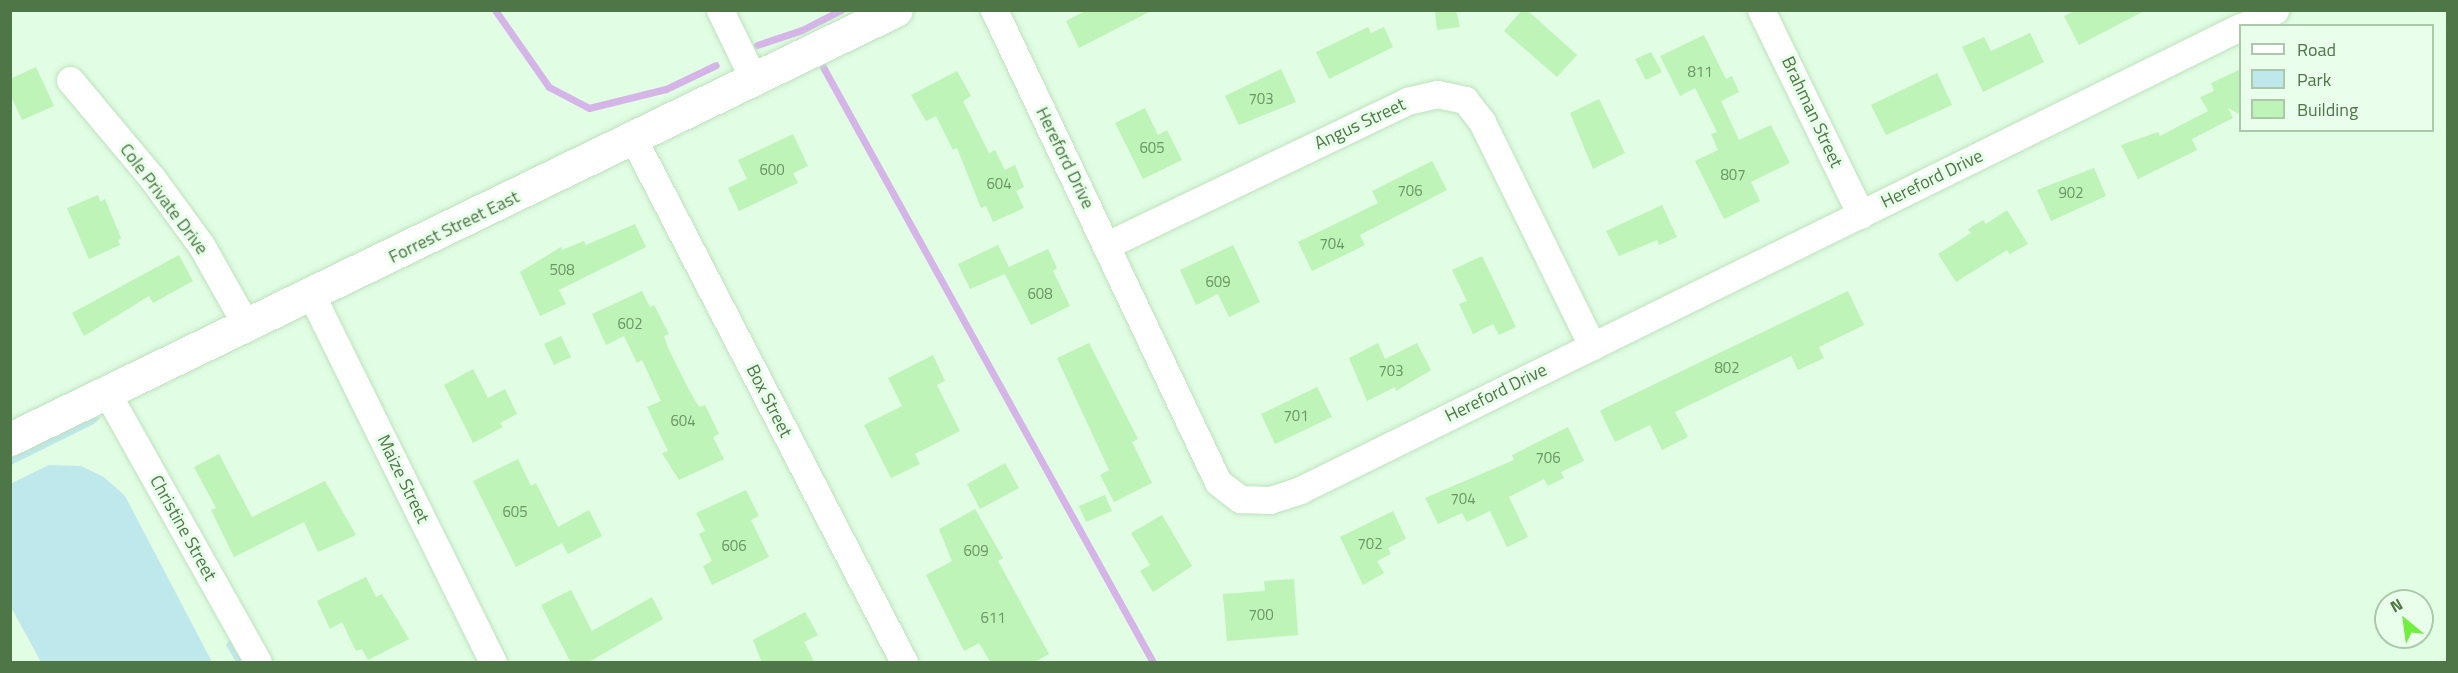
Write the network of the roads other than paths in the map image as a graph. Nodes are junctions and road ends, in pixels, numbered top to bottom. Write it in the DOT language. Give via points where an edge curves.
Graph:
graph roads {
  1 [pos="720,10"];
  2 [pos="896,10"];
  3 [pos="994,10"];
  4 [pos="1761,10"];
  5 [pos="2275,10"];
  6 [pos="2246,24"];
  7 [pos="2239,27"];
  8 [pos="70,80"];
  9 [pos="754,80"];
  10 [pos="634,140"];
  11 [pos="1861,214"];
  12 [pos="1107,245"];
  13 [pos="312,296"];
  14 [pos="246,325"];
  15 [pos="1592,346"];
  16 [pos="107,393"];
  17 [pos="10,439"];
  18 [pos="258,663"];
  19 [pos="493,663"];
  20 [pos="904,663"];
  1 -- 9 [label="street"];
  2 -- 9 [label="main road, Forrest Street East"];
  3 -- 12 [label="street, Hereford Drive"];
  4 -- 11 [label="street, Brahman Street"];
  5 -- 6 [label="street, Hereford Drive"];
  7 -- 11 [label="street, Hereford Drive"];
  8 -- 14 [label="street, Cole Private Drive" via="152,178 201,245"];
  9 -- 10 [label="main road, Forrest Street East"];
  10 -- 13 [label="main road, Forrest Street East"];
  10 -- 20 [label="street, Box Street"];
  11 -- 15 [label="street, Hereford Drive"];
  12 -- 15 [label="street, Angus Street" via="1407,101 1437,94 1465,100 1482,122"];
  12 -- 15 [label="street, Hereford Drive" via="1145,334 1218,482 1240,499 1270,500 1300,490"];
  13 -- 14 [label="main road, Forrest Street East"];
  13 -- 19 [label="street, Maize Street"];
  14 -- 16 [label="main road, Forrest Street East"];
  16 -- 17 [label="main road, Forrest Street East"];
  16 -- 18 [label="street, Christine Street"];
}
